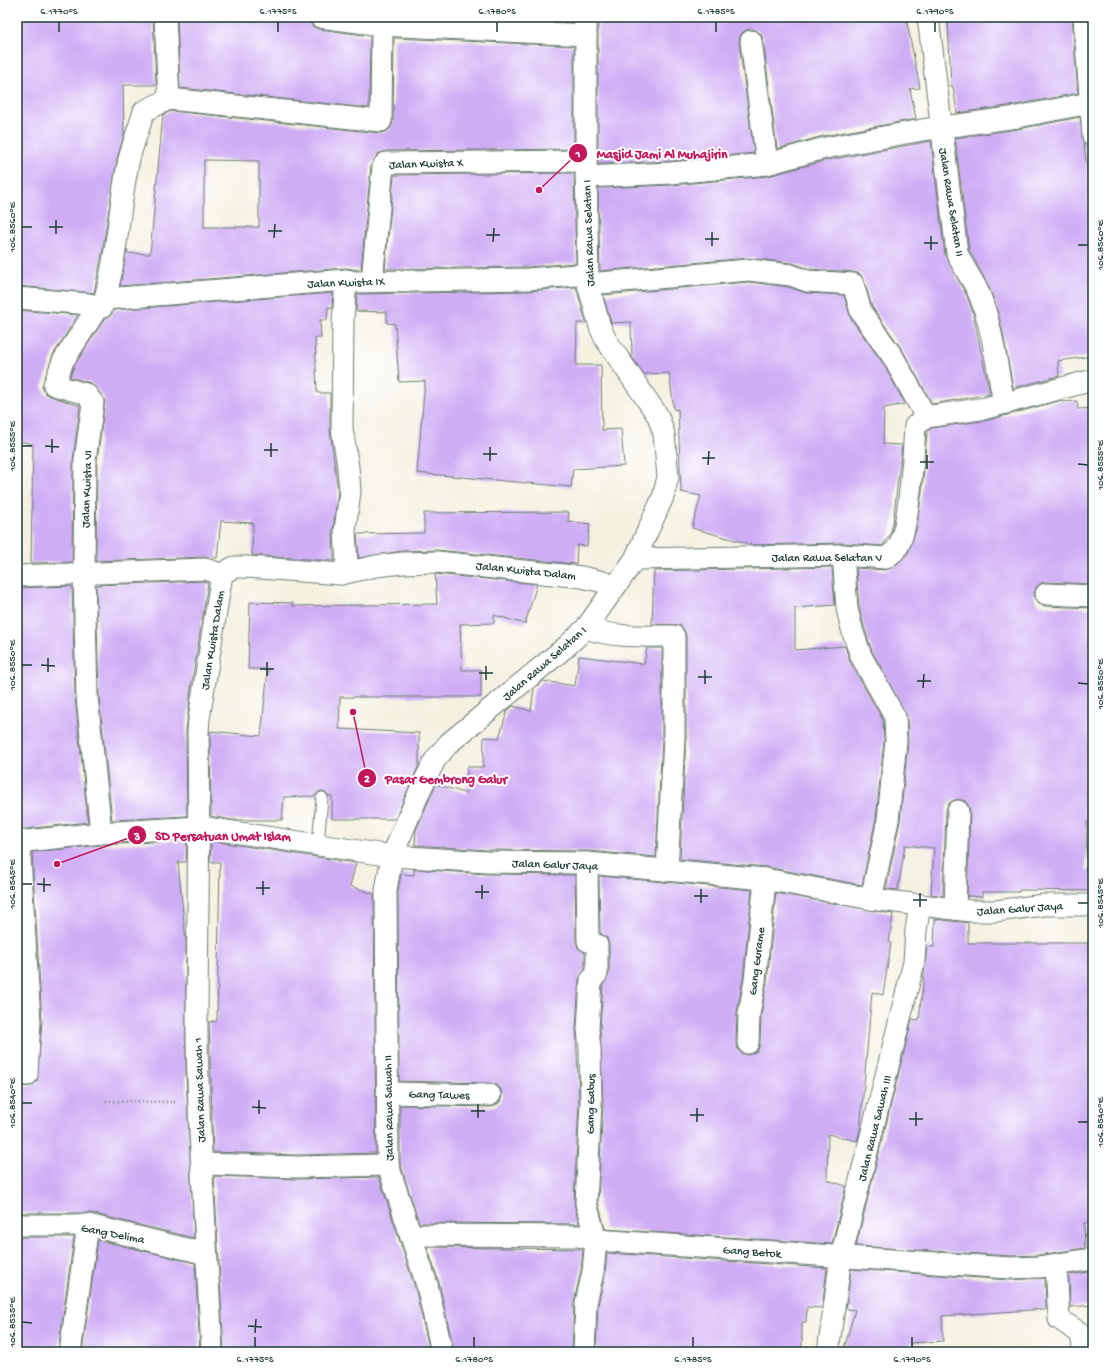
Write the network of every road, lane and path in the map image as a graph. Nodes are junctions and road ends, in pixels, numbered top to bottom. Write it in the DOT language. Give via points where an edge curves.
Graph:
graph roads {
  1 [pos="166,17"];
  2 [pos="320,17"];
  3 [pos="928,17"];
  4 [pos="1084,17"];
  5 [pos="382,25"];
  6 [pos="586,26"];
  7 [pos="751,40"];
  8 [pos="169,99"];
  9 [pos="1090,103"];
  10 [pos="940,127"];
  11 [pos="1093,136"];
  12 [pos="768,164"];
  13 [pos="586,169"];
  14 [pos="588,279"];
  15 [pos="346,280"];
  16 [pos="372,281"];
  17 [pos="17,298"];
  18 [pos="101,303"];
  19 [pos="1093,380"];
  20 [pos="1004,404"];
  21 [pos="926,417"];
  22 [pos="843,555"];
  23 [pos="635,559"];
  24 [pos="84,573"];
  25 [pos="222,574"];
  26 [pos="341,574"];
  27 [pos="17,576"];
  28 [pos="615,587"];
  29 [pos="1046,594"];
  30 [pos="1093,596"];
  31 [pos="586,628"];
  32 [pos="322,798"];
  33 [pos="958,811"];
  34 [pos="200,827"];
  35 [pos="101,833"];
  36 [pos="18,842"];
  37 [pos="318,845"];
  38 [pos="392,856"];
  39 [pos="587,863"];
  40 [pos="667,871"];
  41 [pos="765,879"];
  42 [pos="871,899"];
  43 [pos="920,905"];
  44 [pos="1093,906"];
  45 [pos="956,909"];
  46 [pos="748,1043"];
  47 [pos="17,1075"];
  48 [pos="387,1093"];
  49 [pos="490,1095"];
  50 [pos="106,1101"];
  51 [pos="200,1102"];
  52 [pos="202,1164"];
  53 [pos="388,1165"];
  54 [pos="17,1225"];
  55 [pos="88,1225"];
  56 [pos="410,1234"];
  57 [pos="596,1240"];
  58 [pos="207,1254"];
  59 [pos="841,1257"];
  60 [pos="1093,1259"];
  61 [pos="1056,1265"];
  62 [pos="70,1352"];
  63 [pos="212,1352"];
  64 [pos="442,1352"];
  65 [pos="584,1352"];
  66 [pos="828,1352"];
  67 [pos="1082,1352"];
  1 -- 8 [label="street"];
  2 -- 5 [label="street"];
  3 -- 10 [label="street, Jalan Rawa Selatan II"];
  4 -- 9 [label="street"];
  5 -- 6 [label="street"];
  5 -- 8 [label="street" via="381,121"];
  6 -- 13 [label="street, Jalan Rawa Selatan I"];
  7 -- 12 [label="street"];
  8 -- 18 [label="street, Jalan Kwista VI" via="144,111 127,167 112,266"];
  9 -- 10 [label="street" via="1017,118"];
  9 -- 11 [label="street"];
  10 -- 12 [label="street" via="825,148"];
  10 -- 20 [label="street, Jalan Rawa Selatan II" via="957,253 979,295 985,313"];
  12 -- 13 [label="street" via="678,173"];
  13 -- 14 [label="street, Jalan Rawa Selatan I"];
  13 -- 16 [label="street, Jalan Kwista X" via="386,163 383,166"];
  14 -- 16 [label="street, Jalan Kwista IX"];
  14 -- 21 [label="street, Jalan Kwista IX" via="749,270 791,275 807,281 852,284 861,312 893,357"];
  14 -- 23 [label="street, Jalan Rawa Selatan I" via="600,327 606,340 658,416 664,434 668,477 663,497"];
  15 -- 16 [label="street, Jalan Kwista IX"];
  15 -- 18 [label="street, Jalan Kwista IX"];
  15 -- 26 [label="street" via="342,428 350,491 345,531 347,563"];
  17 -- 18 [label="street, Jalan Kwista IX"];
  18 -- 24 [label="street, Jalan Kwista VI" via="63,361 54,385 86,394 93,403 85,460"];
  19 -- 20 [label="street"];
  20 -- 21 [label="street"];
  21 -- 22 [label="street, Jalan Rawa Selatan V" via="915,426 911,482 898,547 886,558"];
  22 -- 23 [label="street, Jalan Rawa Selatan V"];
  22 -- 42 [label="street" via="847,609 853,633 865,662 895,717 896,741 888,820"];
  23 -- 28 [label="street, Jalan Rawa Selatan I"];
  24 -- 25 [label="street" via="205,569"];
  24 -- 27 [label="street"];
  24 -- 35 [label="street, Jalan Kwista VI" via="87,697"];
  25 -- 26 [label="street, Jalan Kwista Dalam" via="234,568 247,567"];
  25 -- 34 [label="street, Jalan Kwista Dalam" via="199,719"];
  26 -- 28 [label="street, Jalan Kwista Dalam" via="376,566 437,562 582,577"];
  28 -- 31 [label="street, Jalan Rawa Selatan I"];
  29 -- 30 [label="street"];
  31 -- 38 [label="street, Jalan Rawa Selatan I" via="449,743 435,760"];
  31 -- 40 [label="street" via="597,632 636,636 674,636 674,738"];
  32 -- 37 [label="lane"];
  33 -- 45 [label="street"];
  34 -- 35 [label="street, Jalan Galur Jaya"];
  34 -- 37 [label="street, Jalan Galur Jaya"];
  34 -- 51 [label="street, Jalan Rawa Sawah 1"];
  35 -- 36 [label="street, Jalan Galur Jaya"];
  36 -- 47 [label="street" via="30,1022 27,1075"];
  37 -- 38 [label="street, Jalan Galur Jaya"];
  38 -- 39 [label="street, Jalan Galur Jaya" via="487,862"];
  38 -- 48 [label="street, Jalan Rawa Sawah II" via="386,890"];
  39 -- 40 [label="street, Jalan Galur Jaya"];
  39 -- 57 [label="street, Gang Gabus" via="588,941 597,945 597,974 591,980 588,1029 591,1103 586,1203"];
  40 -- 41 [label="street, Jalan Galur Jaya"];
  41 -- 42 [label="street, Jalan Galur Jaya"];
  41 -- 46 [label="street, Gang Gurame"];
  42 -- 43 [label="street, Jalan Galur Jaya"];
  43 -- 45 [label="street, Jalan Galur Jaya"];
  43 -- 59 [label="street, Jalan Rawa Sawah III" via="911,976"];
  44 -- 45 [label="street, Jalan Galur Jaya" via="1044,905 995,911"];
  48 -- 49 [label="street, Gang Tawes"];
  48 -- 53 [label="street, Jalan Rawa Sawah II"];
  50 -- 51 [label="path"];
  51 -- 52 [label="street, Jalan Rawa Sawah 1"];
  52 -- 53 [label="street" via="297,1167"];
  52 -- 58 [label="street, Jalan Rawa Sawah 1"];
  53 -- 56 [label="street, Jalan Rawa Sawah II"];
  54 -- 55 [label="street, Gang Delima"];
  55 -- 58 [label="street, Gang Delima"];
  55 -- 62 [label="street"];
  56 -- 57 [label="street, Gang Betok" via="579,1236"];
  56 -- 64 [label="street, Jalan Rawa Sawah II" via="427,1285"];
  57 -- 59 [label="street, Gang Betok"];
  57 -- 65 [label="street, Gang Gabus" via="593,1272 586,1303"];
  58 -- 63 [label="street, Jalan Rawa Sawah 1"];
  59 -- 61 [label="street, Gang Betok" via="1010,1268"];
  59 -- 66 [label="street, Jalan Rawa Sawah III"];
  60 -- 61 [label="street, Gang Betok"];
  61 -- 67 [label="street" via="1059,1319 1080,1333"];
}
